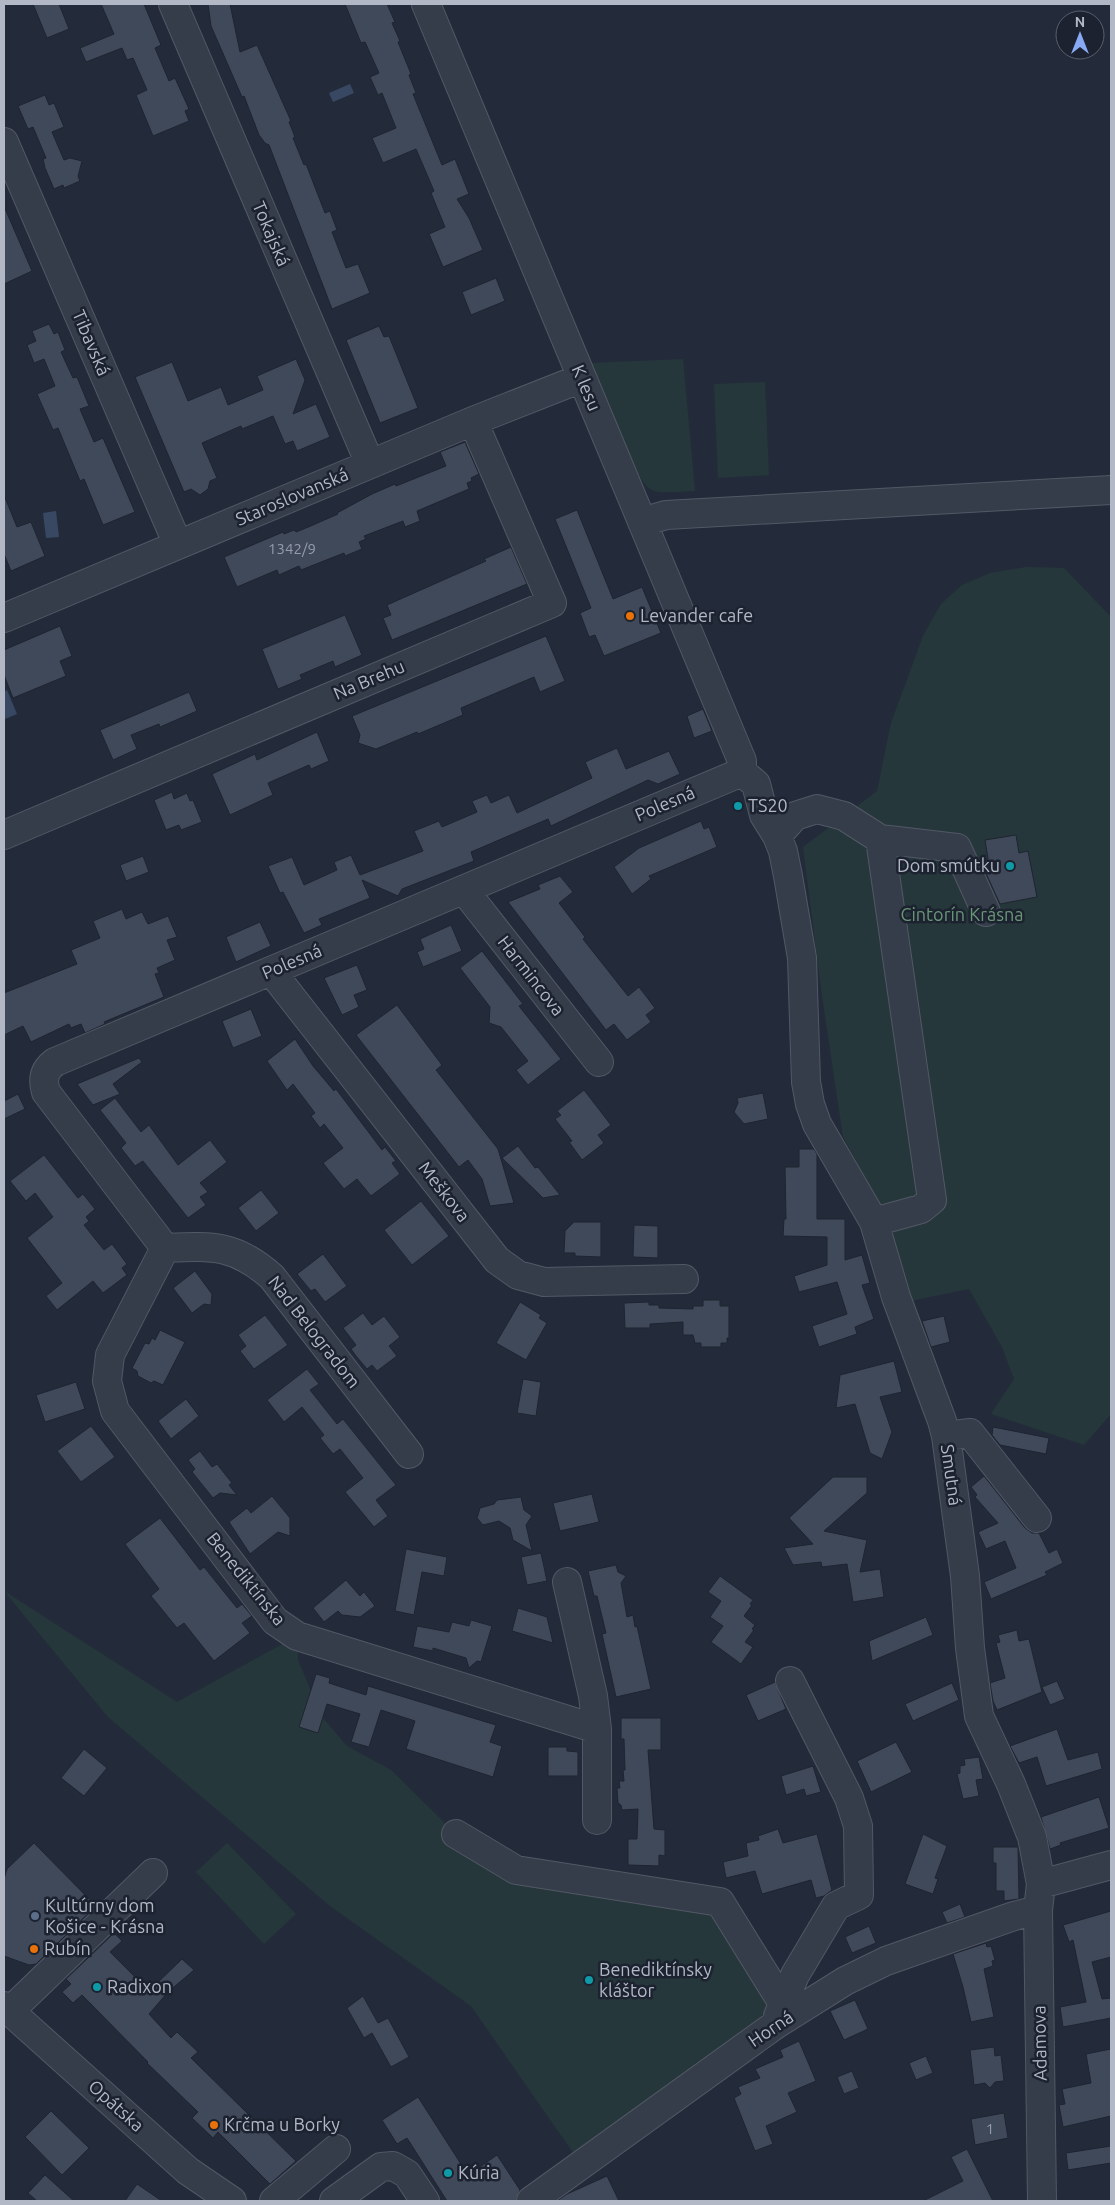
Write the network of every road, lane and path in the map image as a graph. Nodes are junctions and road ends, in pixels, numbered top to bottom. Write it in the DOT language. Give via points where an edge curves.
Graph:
graph roads {
  1 [pos="173,4"];
  2 [pos="426,4"];
  3 [pos="4,142"];
  4 [pos="582,378"];
  5 [pos="474,421"];
  6 [pos="370,464"];
  7 [pos="1111,490"];
  8 [pos="642,522"];
  9 [pos="178,545"];
  10 [pos="4,618"];
  11 [pos="742,772"];
  12 [pos="4,835"];
  13 [pos="777,836"];
  14 [pos="880,839"];
  15 [pos="464,890"];
  16 [pos="986,912"];
  17 [pos="271,971"];
  18 [pos="599,1062"];
  19 [pos="874,1222"];
  20 [pos="165,1248"];
  21 [pos="684,1279"];
  22 [pos="946,1436"];
  23 [pos="408,1454"];
  24 [pos="1038,1518"];
  25 [pos="567,1582"];
  26 [pos="790,1680"];
  27 [pos="597,1729"];
  28 [pos="597,1820"];
  29 [pos="456,1834"];
  30 [pos="1111,1865"];
  31 [pos="153,1873"];
  32 [pos="1040,1897"];
  33 [pos="7,2008"];
  34 [pos="779,2014"];
  35 [pos="336,2149"];
  36 [pos="232,2201"];
  37 [pos="274,2201"];
  38 [pos="334,2201"];
  39 [pos="424,2201"];
  40 [pos="531,2201"];
  41 [pos="1042,2201"];
  1 -- 6 [label="street, Tokajská"];
  2 -- 4 [label="street, K lesu"];
  3 -- 9 [label="street, Tibavská"];
  4 -- 5 [label="street, Staroslovanská"];
  4 -- 8 [label="street, K lesu"];
  5 -- 6 [label="street, Staroslovanská"];
  5 -- 12 [label="street, Na Brehu" via="552,603"];
  6 -- 9 [label="street, Staroslovanská"];
  7 -- 8 [label="street" via="666,515"];
  8 -- 11 [label="street, K lesu" via="742,760"];
  9 -- 10 [label="street, Staroslovanská"];
  11 -- 13 [label="street, Smutná" via="756,784 764,815"];
  11 -- 15 [label="street, Polesná"];
  13 -- 14 [label="street" via="794,816 817,809 844,816"];
  13 -- 19 [label="street, Smutná" via="788,876 802,958 806,1082 810,1104 816,1124"];
  14 -- 16 [label="street" via="957,848"];
  14 -- 19 [label="street" via="932,1200 921,1209"];
  15 -- 17 [label="street, Polesná"];
  15 -- 18 [label="street, Harmincova"];
  17 -- 20 [label="street, Polesná" via="55,1062 45,1074 46,1092"];
  17 -- 21 [label="street, Meškova" via="507,1269 544,1282"];
  19 -- 22 [label="street, Smutná" via="896,1297"];
  20 -- 23 [label="street, Nad Belogradom" via="203,1246 225,1249 244,1255 258,1265 272,1277"];
  20 -- 27 [label="street, Benediktínska" via="110,1354 107,1381 110,1396 115,1412 275,1621 297,1636"];
  22 -- 24 [label="street" via="970,1434"];
  22 -- 32 [label="street, Smutná" via="979,1716 1032,1837"];
  25 -- 27 [label="street" via="593,1696"];
  26 -- 34 [label="street" via="849,1798 858,1826 859,1895 836,1906 795,1976"];
  27 -- 28 [label="street"];
  29 -- 34 [label="street" via="516,1870 720,1902"];
  30 -- 32 [label="street, Horná"];
  31 -- 33 [label="street"];
  32 -- 34 [label="street, Horná" via="1014,1916 886,1961"];
  32 -- 41 [label="street, Adamova"];
  33 -- 36 [label="street, Opátska" via="188,2171"];
  34 -- 40 [label="street, Horná"];
  35 -- 37 [label="street"];
  38 -- 39 [label="street" via="381,2166 393,2166 407,2174"];
}
